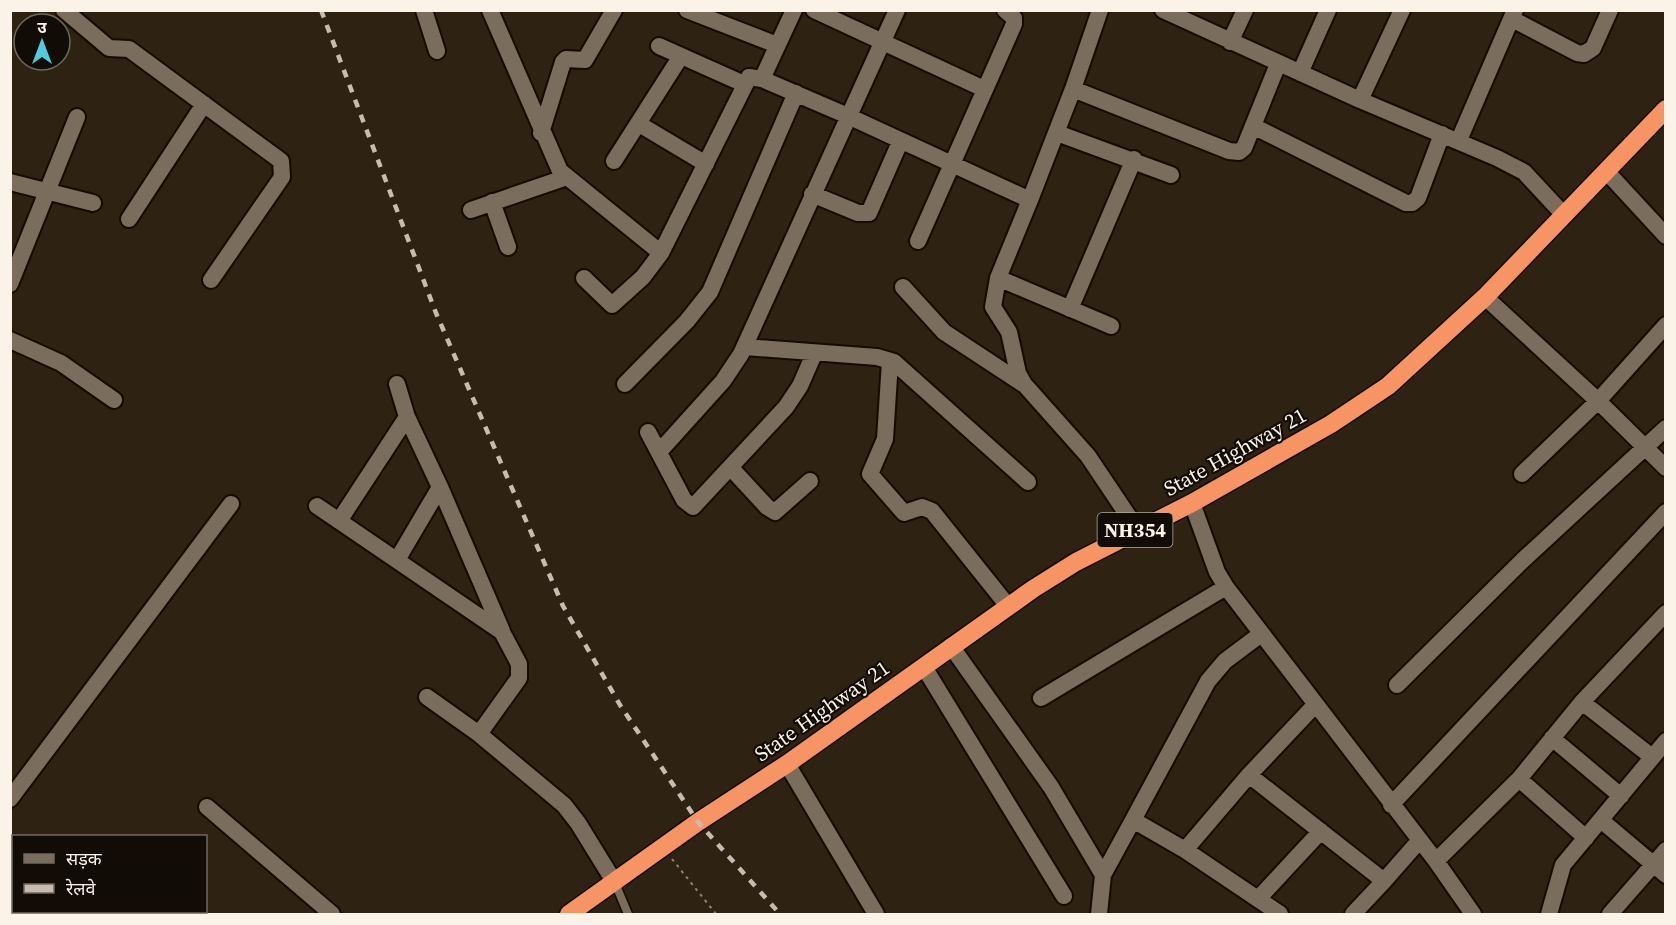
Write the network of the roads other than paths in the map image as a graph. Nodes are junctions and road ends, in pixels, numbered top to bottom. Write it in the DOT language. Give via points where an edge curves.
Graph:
graph roads {
  1 [pos="64,10"];
  2 [pos="424,10"];
  3 [pos="490,10"];
  4 [pos="614,10"];
  5 [pos="687,10"];
  6 [pos="794,10"];
  7 [pos="814,10"];
  8 [pos="897,10"];
  9 [pos="1005,10"];
  10 [pos="1100,10"];
  11 [pos="1245,10"];
  12 [pos="1328,10"];
  13 [pos="1402,10"];
  14 [pos="1610,10"];
  15 [pos="1167,11"];
  16 [pos="1514,15"];
  17 [pos="1230,42"];
  18 [pos="883,43"];
  19 [pos="777,45"];
  20 [pos="659,46"];
  21 [pos="437,51"];
  22 [pos="681,56"];
  23 [pos="1278,64"];
  24 [pos="1300,73"];
  25 [pos="762,79"];
  26 [pos="744,84"];
  27 [pos="984,89"];
  28 [pos="1073,89"];
  29 [pos="796,93"];
  30 [pos="1360,100"];
  31 [pos="204,104"];
  32 [pos="1665,109"];
  33 [pos="848,116"];
  34 [pos="77,117"];
  35 [pos="639,124"];
  36 [pos="1253,126"];
  37 [pos="541,133"];
  38 [pos="1057,133"];
  39 [pos="1442,134"];
  40 [pos="1459,140"];
  41 [pos="900,142"];
  42 [pos="1134,159"];
  43 [pos="614,161"];
  44 [pos="706,165"];
  45 [pos="951,166"];
  46 [pos="1606,171"];
  47 [pos="1171,175"];
  48 [pos="567,177"];
  49 [pos="10,182"];
  50 [pos="47,192"];
  51 [pos="812,194"];
  52 [pos="1030,200"];
  53 [pos="492,202"];
  54 [pos="93,203"];
  55 [pos="471,210"];
  56 [pos="1564,215"];
  57 [pos="129,219"];
  58 [pos="1665,236"];
  59 [pos="918,241"];
  60 [pos="508,247"];
  61 [pos="661,253"];
  62 [pos="584,278"];
  63 [pos="998,278"];
  64 [pos="212,280"];
  65 [pos="10,284"];
  66 [pos="903,286"];
  67 [pos="1485,297"];
  68 [pos="1070,309"];
  69 [pos="1665,325"];
  70 [pos="1111,326"];
  71 [pos="10,340"];
  72 [pos="745,347"];
  73 [pos="814,354"];
  74 [pos="891,361"];
  75 [pos="397,384"];
  76 [pos="625,384"];
  77 [pos="1024,384"];
  78 [pos="114,400"];
  79 [pos="1598,400"];
  80 [pos="407,417"];
  81 [pos="1665,428"];
  82 [pos="648,432"];
  83 [pos="1645,450"];
  84 [pos="659,452"];
  85 [pos="731,468"];
  86 [pos="1665,468"];
  87 [pos="1522,474"];
  88 [pos="810,482"];
  89 [pos="1028,482"];
  90 [pos="440,487"];
  91 [pos="1192,503"];
  92 [pos="231,504"];
  93 [pos="317,506"];
  94 [pos="1665,512"];
  95 [pos="339,521"];
  96 [pos="1137,529"];
  97 [pos="397,560"];
  98 [pos="1226,586"];
  99 [pos="1008,606"];
  100 [pos="1665,613"];
  101 [pos="502,632"];
  102 [pos="1261,634"];
  103 [pos="951,646"];
  104 [pos="924,667"];
  105 [pos="1397,685"];
  106 [pos="427,698"];
  107 [pos="1041,698"];
  108 [pos="1582,702"];
  109 [pos="1315,705"];
  110 [pos="478,734"];
  111 [pos="1552,738"];
  112 [pos="1665,741"];
  113 [pos="1652,757"];
  114 [pos="787,765"];
  115 [pos="1248,775"];
  116 [pos="1519,779"];
  117 [pos="1621,796"];
  118 [pos="10,799"];
  119 [pos="1391,805"];
  120 [pos="207,807"];
  121 [pos="1133,820"];
  122 [pos="1602,821"];
  123 [pos="1321,831"];
  124 [pos="1586,838"];
  125 [pos="1419,840"];
  126 [pos="1185,850"];
  127 [pos="1665,850"];
  128 [pos="1436,861"];
  129 [pos="1659,870"];
  130 [pos="1103,875"];
  131 [pos="1384,881"];
  132 [pos="615,883"];
  133 [pos="1064,896"];
  134 [pos="1258,899"];
  135 [pos="1613,913"];
  136 [pos="332,915"];
  137 [pos="569,915"];
  138 [pos="628,915"];
  139 [pos="876,915"];
  140 [pos="1099,915"];
  141 [pos="1280,915"];
  142 [pos="1353,915"];
  143 [pos="1473,915"];
  144 [pos="1550,915"];
  1 -- 31 [label="street" via="106,46 129,49"];
  2 -- 21 [label="street"];
  3 -- 37 [label="street"];
  4 -- 37 [label="street" via="585,60 563,62"];
  5 -- 19 [label="street"];
  6 -- 19 [label="street"];
  7 -- 18 [label="street"];
  8 -- 18 [label="street"];
  9 -- 27 [label="street" via="1014,18 1014,24"];
  10 -- 28 [label="street"];
  11 -- 17 [label="street"];
  12 -- 24 [label="street"];
  13 -- 30 [label="street"];
  14 -- 16 [label="street" via="1593,48 1584,54"];
  15 -- 17 [label="street"];
  16 -- 40 [label="street"];
  17 -- 23 [label="street"];
  18 -- 27 [label="street"];
  18 -- 33 [label="street"];
  19 -- 25 [label="street"];
  20 -- 22 [label="street"];
  22 -- 26 [label="street"];
  22 -- 35 [label="street"];
  23 -- 24 [label="street"];
  23 -- 36 [label="street"];
  24 -- 30 [label="street"];
  25 -- 26 [label="street" via="749,77"];
  25 -- 29 [label="street"];
  26 -- 44 [label="street"];
  27 -- 45 [label="street"];
  28 -- 36 [label="street" via="1235,153 1244,148"];
  28 -- 38 [label="street"];
  29 -- 33 [label="street"];
  29 -- 76 [label="street" via="710,292"];
  30 -- 39 [label="street"];
  31 -- 57 [label="street"];
  31 -- 64 [label="street" via="281,161 284,171"];
  32 -- 46 [label="highway, State Highway 21 / NH354"];
  33 -- 41 [label="street"];
  33 -- 51 [label="street"];
  34 -- 50 [label="street"];
  35 -- 43 [label="street"];
  35 -- 44 [label="street"];
  36 -- 39 [label="street" via="1406,203 1418,198"];
  37 -- 48 [label="street" via="552,159"];
  38 -- 42 [label="street"];
  38 -- 52 [label="street"];
  39 -- 40 [label="street"];
  40 -- 56 [label="street" via="1524,172"];
  41 -- 45 [label="street"];
  41 -- 51 [label="street" via="869,213 858,213"];
  42 -- 47 [label="street"];
  42 -- 68 [label="street"];
  44 -- 61 [label="street"];
  45 -- 52 [label="street"];
  45 -- 59 [label="street"];
  46 -- 56 [label="highway, State Highway 21 / NH354"];
  46 -- 58 [label="street"];
  48 -- 53 [label="street"];
  48 -- 61 [label="street"];
  49 -- 50 [label="street"];
  50 -- 54 [label="street"];
  50 -- 65 [label="street"];
  51 -- 72 [label="street"];
  52 -- 63 [label="street"];
  53 -- 55 [label="street"];
  53 -- 60 [label="street"];
  56 -- 67 [label="highway, State Highway 21 / NH354"];
  61 -- 62 [label="street" via="612,305"];
  63 -- 68 [label="street"];
  63 -- 77 [label="street" via="993,307 1009,332"];
  66 -- 77 [label="street" via="944,332"];
  67 -- 79 [label="street"];
  67 -- 91 [label="highway, State Highway 21 / NH354" via="1388,386 1331,424"];
  68 -- 70 [label="street"];
  69 -- 79 [label="street"];
  71 -- 78 [label="street" via="61,363"];
  72 -- 73 [label="street"];
  72 -- 84 [label="street" via="723,381"];
  73 -- 74 [label="street"];
  73 -- 85 [label="street" via="786,408"];
  74 -- 89 [label="street"];
  74 -- 99 [label="street" via="885,439 870,474 904,513 922,507 932,512"];
  75 -- 80 [label="street"];
  77 -- 96 [label="street" via="1089,456"];
  79 -- 83 [label="street"];
  79 -- 87 [label="street"];
  80 -- 90 [label="street"];
  80 -- 95 [label="street"];
  81 -- 83 [label="street"];
  82 -- 84 [label="street"];
  83 -- 86 [label="street"];
  83 -- 105 [label="street" via="1523,560"];
  84 -- 85 [label="street" via="688,506 697,505"];
  85 -- 88 [label="street" via="775,512"];
  90 -- 97 [label="street"];
  90 -- 101 [label="street"];
  91 -- 96 [label="highway, State Highway 21 / NH354"];
  91 -- 98 [label="street" via="1217,572"];
  92 -- 118 [label="street"];
  93 -- 95 [label="street"];
  94 -- 119 [label="street"];
  95 -- 97 [label="street"];
  96 -- 99 [label="highway, State Highway 21 / NH354"];
  97 -- 101 [label="street"];
  98 -- 102 [label="street"];
  98 -- 107 [label="street"];
  99 -- 103 [label="highway, State Highway 21 / NH354"];
  100 -- 108 [label="street"];
  101 -- 110 [label="street" via="519,664 519,678"];
  102 -- 109 [label="street"];
  102 -- 121 [label="street" via="1225,660 1208,681"];
  103 -- 104 [label="highway, State Highway 21 / NH354"];
  103 -- 130 [label="street" via="1052,787"];
  104 -- 114 [label="highway, State Highway 21 / NH354"];
  104 -- 133 [label="street"];
  106 -- 110 [label="street"];
  108 -- 111 [label="street"];
  108 -- 113 [label="street"];
  109 -- 115 [label="street"];
  109 -- 119 [label="street"];
  110 -- 132 [label="street" via="564,805"];
  111 -- 116 [label="street"];
  111 -- 117 [label="street"];
  112 -- 113 [label="street"];
  113 -- 117 [label="street"];
  114 -- 132 [label="highway, State Highway 21 / NH354"];
  114 -- 139 [label="street"];
  115 -- 123 [label="street"];
  115 -- 126 [label="street"];
  116 -- 124 [label="street"];
  116 -- 128 [label="street"];
  117 -- 122 [label="street"];
  119 -- 125 [label="street"];
  120 -- 136 [label="street"];
  121 -- 126 [label="street"];
  121 -- 130 [label="street"];
  122 -- 124 [label="street"];
  122 -- 129 [label="street"];
  123 -- 131 [label="street"];
  123 -- 134 [label="street"];
  124 -- 144 [label="street" via="1563,865"];
  125 -- 128 [label="street"];
  125 -- 131 [label="street"];
  126 -- 134 [label="street"];
  127 -- 129 [label="street"];
  128 -- 143 [label="street"];
  129 -- 135 [label="street"];
  130 -- 140 [label="street"];
  131 -- 142 [label="street"];
  132 -- 137 [label="highway, State Highway 21 / NH354"];
  132 -- 138 [label="lane"];
  134 -- 141 [label="street"];
}
